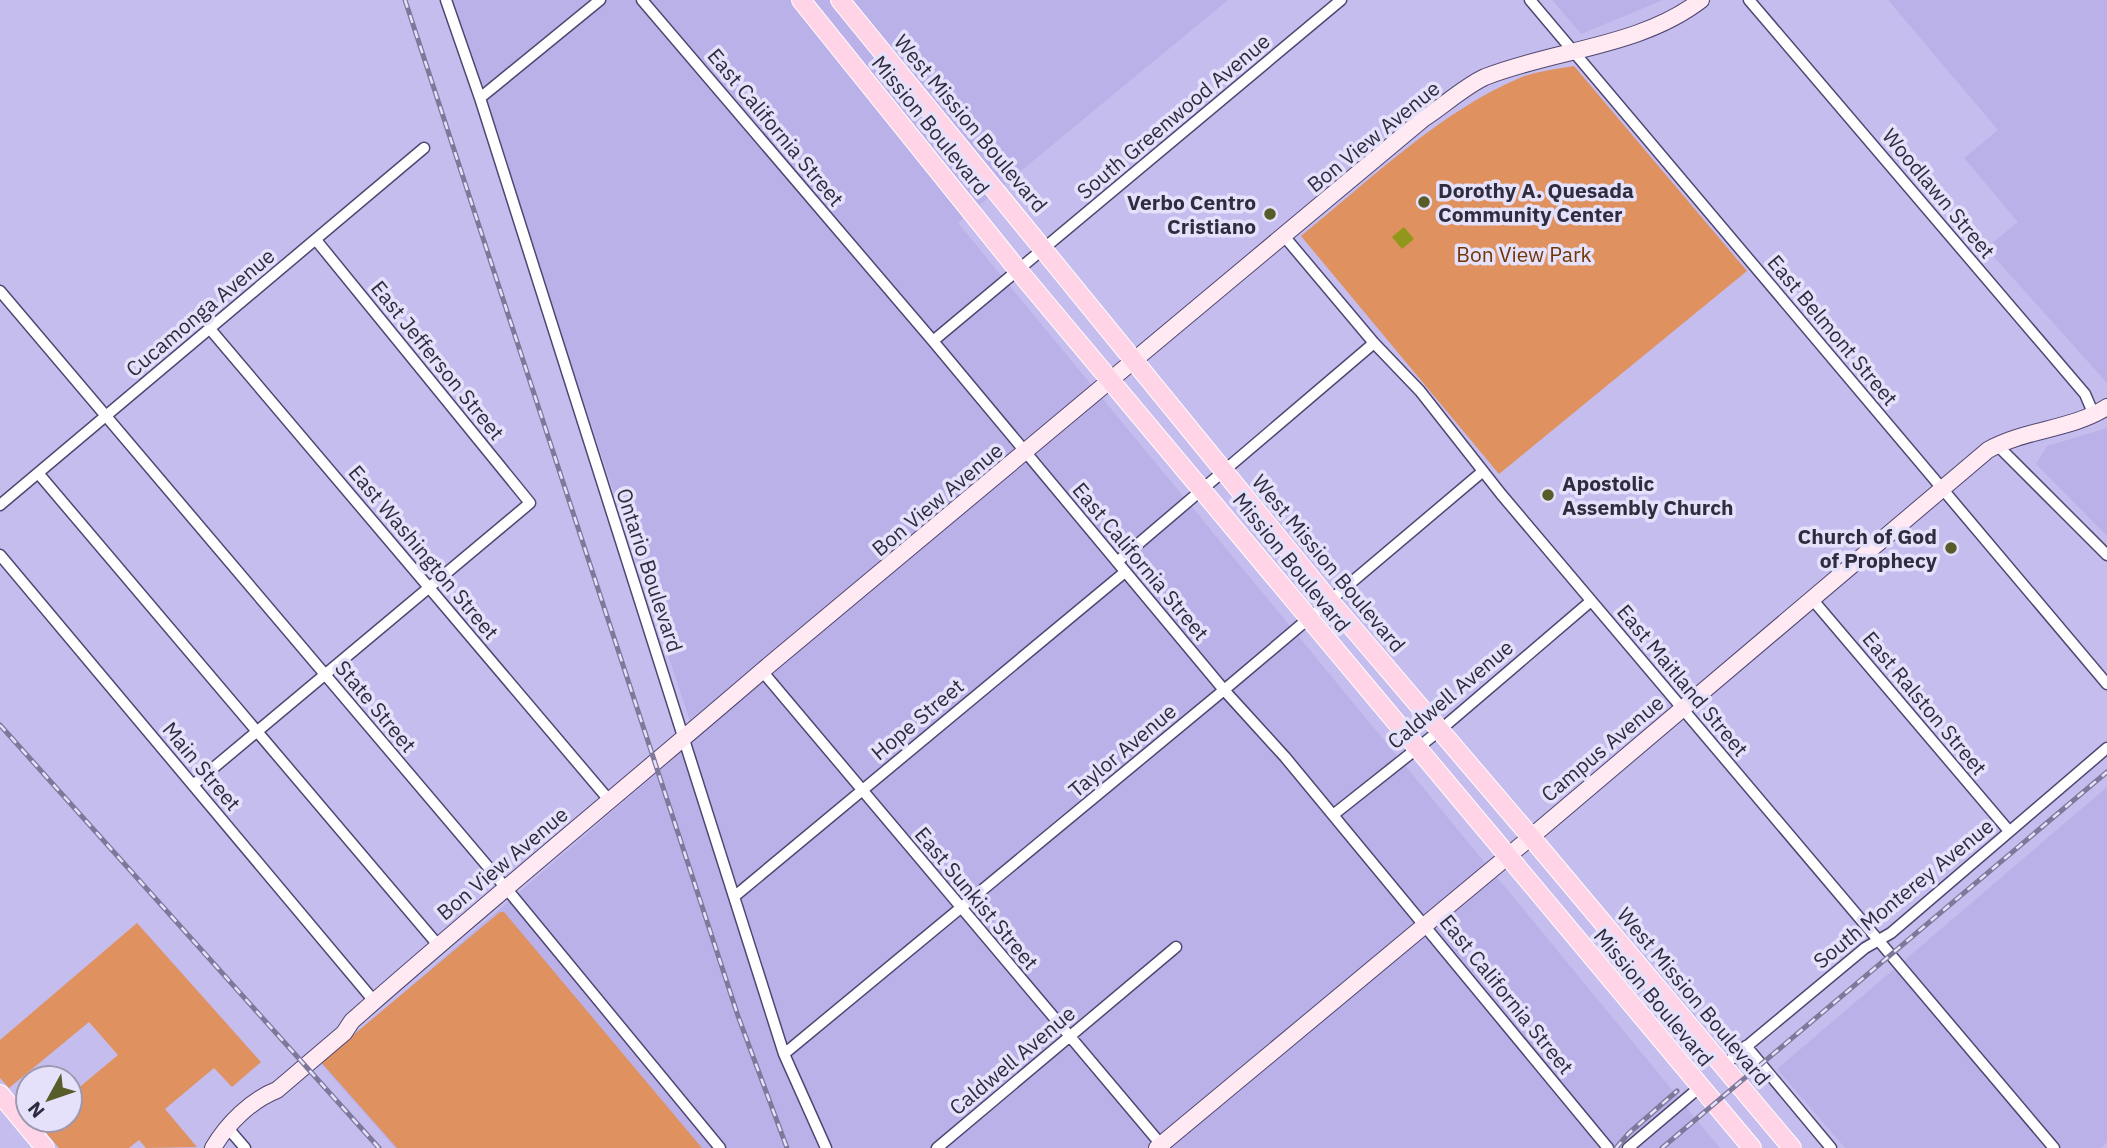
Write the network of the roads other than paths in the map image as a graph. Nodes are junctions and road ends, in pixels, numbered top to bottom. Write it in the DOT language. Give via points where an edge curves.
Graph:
graph roads {
  1 [pos="446,0"];
  2 [pos="600,0"];
  3 [pos="642,0"];
  4 [pos="801,0"];
  5 [pos="840,0"];
  6 [pos="1341,0"];
  7 [pos="1530,0"];
  8 [pos="1702,0"];
  9 [pos="1749,0"];
  10 [pos="1573,51"];
  11 [pos="480,98"];
  12 [pos="424,148"];
  13 [pos="1284,236"];
  14 [pos="316,240"];
  15 [pos="1044,248"];
  16 [pos="1018,270"];
  17 [pos="0,291"];
  18 [pos="210,329"];
  19 [pos="933,341"];
  20 [pos="1374,343"];
  21 [pos="1135,360"];
  22 [pos="1111,380"];
  23 [pos="2100,411"];
  24 [pos="107,416"];
  25 [pos="1997,445"];
  26 [pos="1026,452"];
  27 [pos="1223,470"];
  28 [pos="1482,472"];
  29 [pos="38,473"];
  30 [pos="1202,488"];
  31 [pos="1942,489"];
  32 [pos="0,505"];
  33 [pos="0,555"];
  34 [pos="2107,555"];
  35 [pos="1117,562"];
  36 [pos="1125,572"];
  37 [pos="429,587"];
  38 [pos="1812,599"];
  39 [pos="1329,600"];
  40 [pos="1591,601"];
  41 [pos="1308,618"];
  42 [pos="762,671"];
  43 [pos="323,675"];
  44 [pos="2107,684"];
  45 [pos="1224,690"];
  46 [pos="1681,709"];
  47 [pos="258,730"];
  48 [pos="1439,731"];
  49 [pos="683,738"];
  50 [pos="1417,748"];
  51 [pos="2107,748"];
  52 [pos="193,785"];
  53 [pos="862,789"];
  54 [pos="609,800"];
  55 [pos="1333,815"];
  56 [pos="2009,831"];
  57 [pos="1531,836"];
  58 [pos="1508,856"];
  59 [pos="506,888"];
  60 [pos="735,896"];
  61 [pos="960,909"];
  62 [pos="1425,925"];
  63 [pos="1878,940"];
  64 [pos="438,945"];
  65 [pos="1175,947"];
  66 [pos="374,1002"];
  67 [pos="1070,1037"];
  68 [pos="1746,1046"];
  69 [pos="784,1054"];
  70 [pos="1723,1066"];
  71 [pos="1700,1087"];
  72 [pos="0,1094"];
  73 [pos="227,1127"];
  74 [pos="1161,1147"];
  75 [pos="46,1148"];
  76 [pos="213,1148"];
  77 [pos="245,1148"];
  78 [pos="720,1148"];
  79 [pos="826,1148"];
  80 [pos="937,1148"];
  81 [pos="1608,1148"];
  82 [pos="1628,1148"];
  83 [pos="1752,1148"];
  84 [pos="1792,1148"];
  85 [pos="1831,1148"];
  86 [pos="2054,1148"];
  1 -- 11 [label="street, Ontario Boulevard"];
  2 -- 11 [label="street"];
  3 -- 19 [label="street, East California Street"];
  4 -- 16 [label="main road, Mission Boulevard"];
  5 -- 15 [label="main road, West Mission Boulevard"];
  6 -- 15 [label="street, South Greenwood Avenue"];
  7 -- 10 [label="street, East Belmont Street"];
  8 -- 10 [label="street, Bon View Avenue" via="1641,32"];
  9 -- 23 [label="street, Woodlawn Street"];
  10 -- 13 [label="street, Bon View Avenue" via="1483,78 1423,119"];
  10 -- 31 [label="street, East Belmont Street"];
  11 -- 49 [label="street, Ontario Boulevard"];
  12 -- 14 [label="street, Cucamonga Avenue"];
  13 -- 20 [label="street, East Maitland Street"];
  13 -- 21 [label="street, Bon View Avenue"];
  14 -- 18 [label="street, Cucamonga Avenue"];
  14 -- 37 [label="street, East Jefferson Street" via="530,503"];
  15 -- 16 [label="street, South Greenwood Avenue"];
  15 -- 21 [label="main road, West Mission Boulevard"];
  16 -- 19 [label="street, South Greenwood Avenue"];
  16 -- 22 [label="main road, Mission Boulevard"];
  17 -- 24 [label="street, State Street"];
  18 -- 24 [label="street, Cucamonga Avenue"];
  18 -- 37 [label="street, East Washington Street"];
  19 -- 26 [label="street, East California Street"];
  20 -- 27 [label="street"];
  20 -- 28 [label="street, East Maitland Street" via="1420,391"];
  21 -- 22 [label="street, Bon View Avenue"];
  21 -- 27 [label="main road, West Mission Boulevard"];
  22 -- 26 [label="street, Bon View Avenue"];
  22 -- 30 [label="main road, Mission Boulevard"];
  23 -- 25 [label="street, Campus Avenue"];
  24 -- 29 [label="street, Cucamonga Avenue"];
  24 -- 43 [label="street, State Street"];
  25 -- 31 [label="street, Campus Avenue"];
  25 -- 34 [label="street"];
  26 -- 35 [label="street, East California Street"];
  26 -- 42 [label="street, Bon View Avenue"];
  27 -- 30 [label="street"];
  27 -- 39 [label="main road, West Mission Boulevard"];
  28 -- 39 [label="street, Taylor Avenue"];
  28 -- 40 [label="street, East Maitland Street"];
  29 -- 32 [label="street, Cucamonga Avenue"];
  29 -- 47 [label="street"];
  30 -- 35 [label="street"];
  30 -- 41 [label="main road, Mission Boulevard"];
  31 -- 38 [label="street, Campus Avenue"];
  31 -- 44 [label="street, East Belmont Street"];
  33 -- 52 [label="street, Main Street"];
  35 -- 36 [label="street, East California Street"];
  36 -- 45 [label="street, East California Street"];
  36 -- 53 [label="street, Hope Street"];
  37 -- 43 [label="street"];
  37 -- 54 [label="street, East Washington Street"];
  38 -- 46 [label="street, Campus Avenue"];
  38 -- 56 [label="street, East Ralston Street"];
  39 -- 41 [label="street, Taylor Avenue"];
  39 -- 48 [label="main road, West Mission Boulevard"];
  40 -- 46 [label="street, East Maitland Street"];
  40 -- 48 [label="street, Caldwell Avenue"];
  41 -- 45 [label="street, Taylor Avenue"];
  41 -- 50 [label="main road, Mission Boulevard"];
  42 -- 49 [label="street, Bon View Avenue"];
  42 -- 53 [label="street, East Sunkist Street"];
  43 -- 47 [label="street"];
  43 -- 59 [label="street, State Street"];
  45 -- 55 [label="street, East California Street"];
  45 -- 61 [label="street, Taylor Avenue"];
  46 -- 57 [label="street, Campus Avenue"];
  46 -- 63 [label="street, East Maitland Street"];
  47 -- 52 [label="street"];
  47 -- 64 [label="street"];
  48 -- 50 [label="street, Caldwell Avenue"];
  48 -- 57 [label="main road, West Mission Boulevard"];
  49 -- 54 [label="street, Bon View Avenue"];
  49 -- 60 [label="street, Ontario Boulevard"];
  50 -- 55 [label="street, Caldwell Avenue"];
  50 -- 58 [label="main road, Mission Boulevard"];
  51 -- 56 [label="street, South Monterey Avenue"];
  52 -- 66 [label="street, Main Street"];
  53 -- 60 [label="street, Hope Street"];
  53 -- 61 [label="street, East Sunkist Street"];
  54 -- 59 [label="street, Bon View Avenue"];
  55 -- 62 [label="street, East California Street"];
  56 -- 63 [label="street, South Monterey Avenue"];
  57 -- 58 [label="street, Campus Avenue"];
  57 -- 70 [label="main road, West Mission Boulevard"];
  58 -- 62 [label="street, Campus Avenue"];
  58 -- 71 [label="main road, Mission Boulevard"];
  59 -- 64 [label="street, Bon View Avenue"];
  59 -- 78 [label="street, State Street"];
  60 -- 69 [label="street, Ontario Boulevard"];
  61 -- 67 [label="street, East Sunkist Street"];
  61 -- 69 [label="street, Taylor Avenue"];
  62 -- 74 [label="street, Campus Avenue"];
  62 -- 81 [label="street, East California Street"];
  63 -- 68 [label="street, South Monterey Avenue"];
  63 -- 86 [label="street, East Maitland Street"];
  64 -- 66 [label="street, Bon View Avenue"];
  65 -- 67 [label="street, Caldwell Avenue"];
  66 -- 73 [label="street, Bon View Avenue" via="277,1090 264,1095"];
  67 -- 74 [label="street, East Sunkist Street"];
  67 -- 80 [label="street, Caldwell Avenue"];
  68 -- 70 [label="street, South Monterey Avenue"];
  68 -- 85 [label="street"];
  69 -- 79 [label="street, Ontario Boulevard"];
  70 -- 84 [label="main road, West Mission Boulevard"];
  71 -- 82 [label="street"];
  71 -- 83 [label="main road, Mission Boulevard"];
  72 -- 75 [label="main road"];
  73 -- 76 [label="street, Bon View Avenue"];
  73 -- 77 [label="street"];
}
